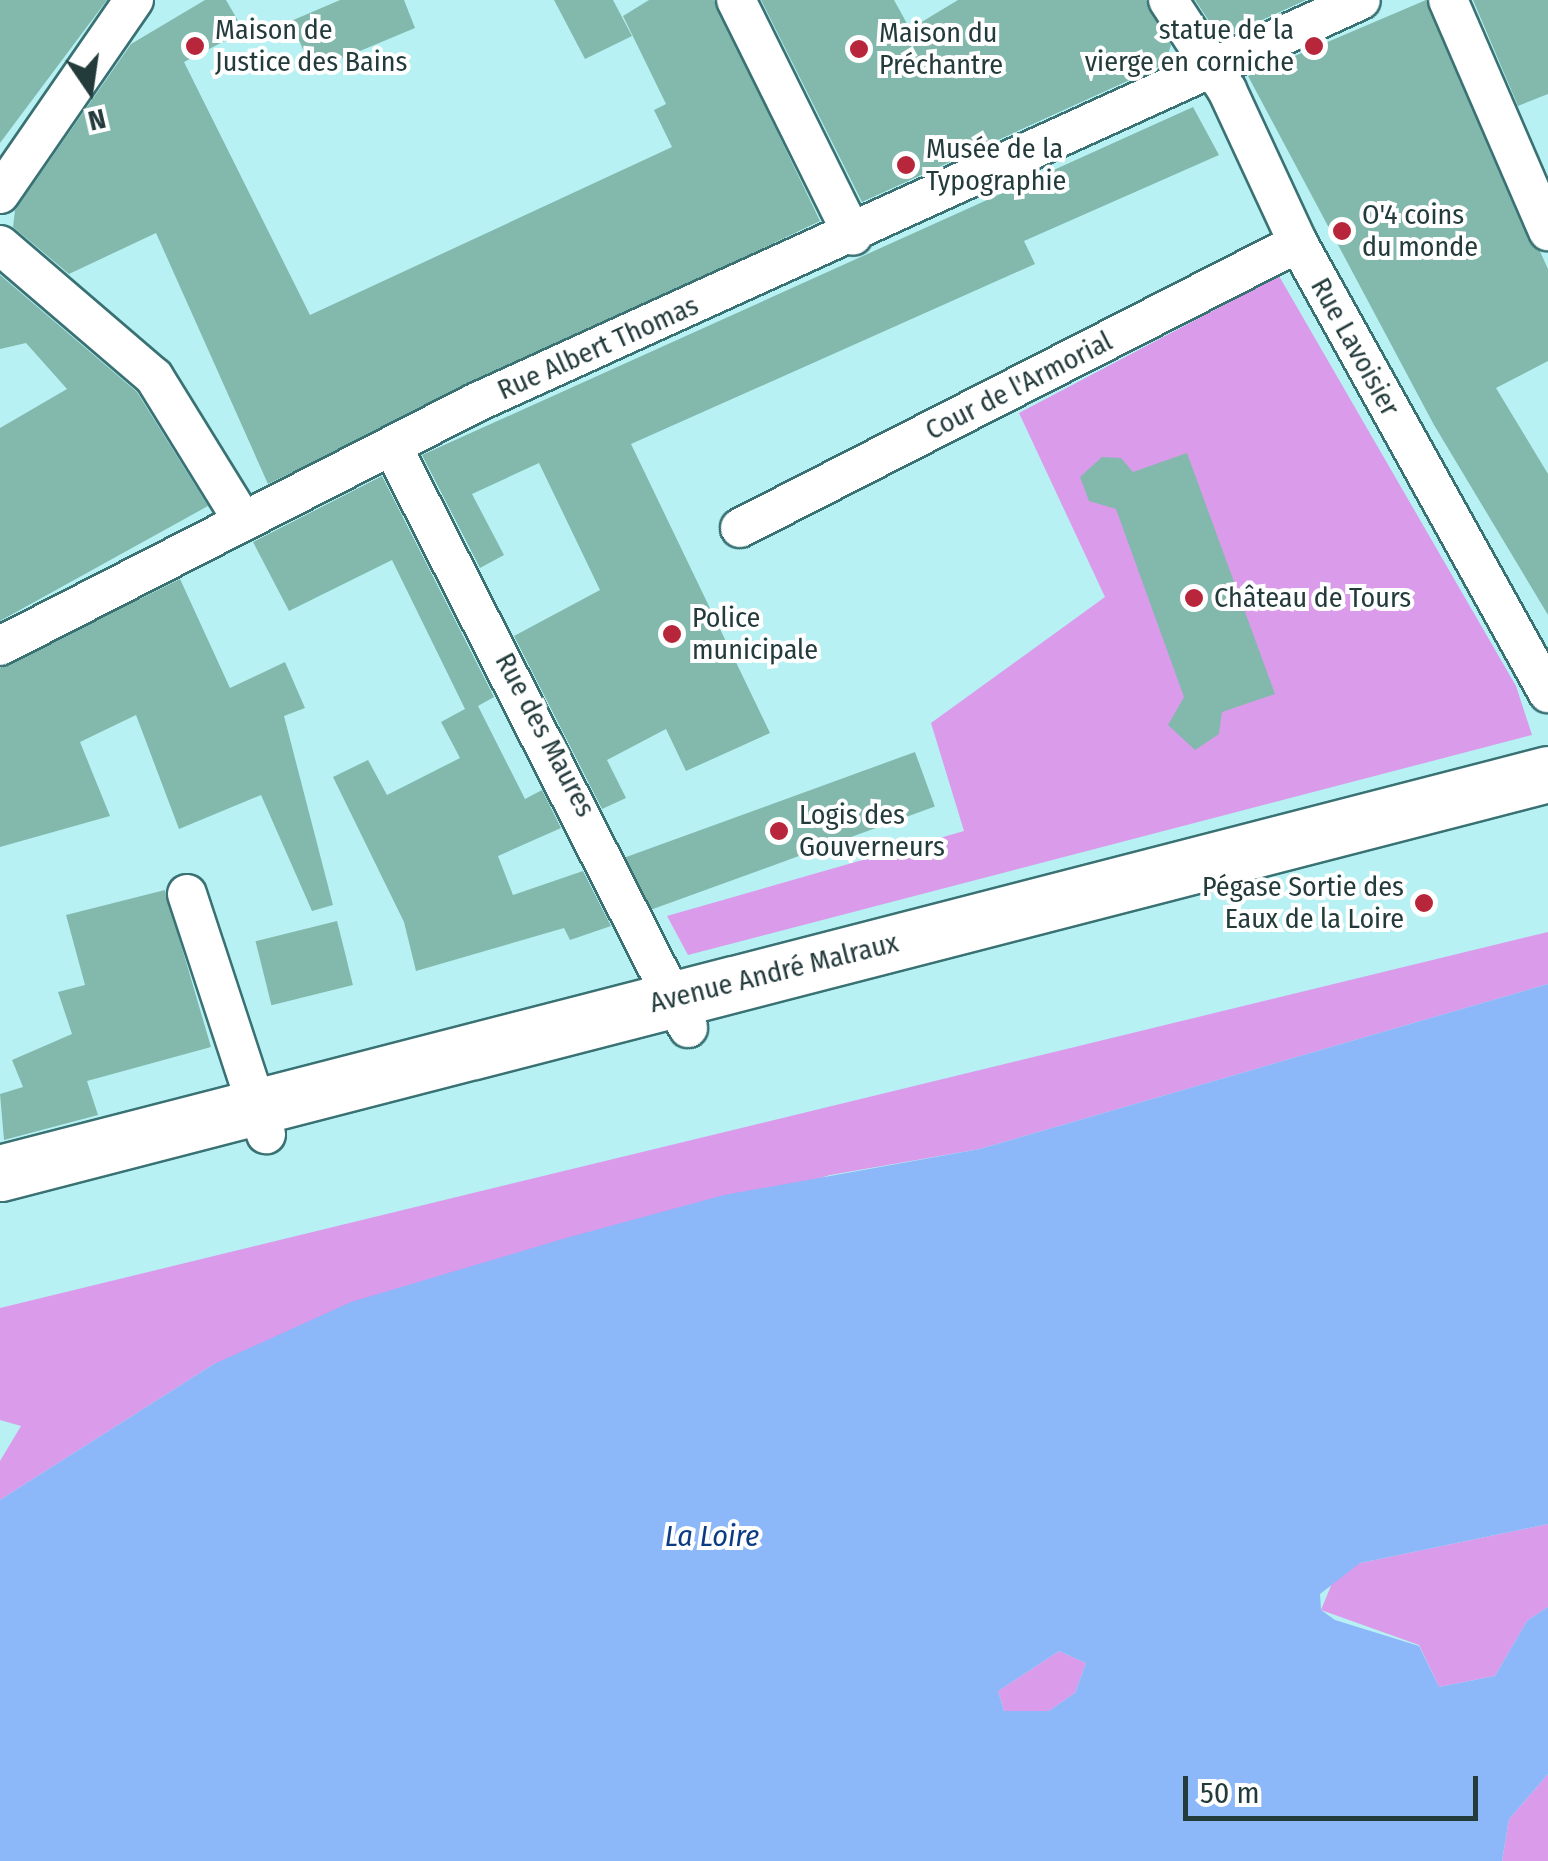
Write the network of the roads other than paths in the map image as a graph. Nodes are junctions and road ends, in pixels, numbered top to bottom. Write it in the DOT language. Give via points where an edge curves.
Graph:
graph roads {
  1 [pos="134,0"];
  2 [pos="736,0"];
  3 [pos="1168,0"];
  4 [pos="1361,0"];
  5 [pos="1448,0"];
  6 [pos="1204,67"];
  7 [pos="1536,172"];
  8 [pos="0,194"];
  9 [pos="1548,231"];
  10 [pos="853,236"];
  11 [pos="1298,243"];
  12 [pos="0,245"];
  13 [pos="392,446"];
  14 [pos="240,516"];
  15 [pos="740,528"];
  16 [pos="0,646"];
  17 [pos="1548,692"];
  18 [pos="1548,774"];
  19 [pos="1548,814"];
  20 [pos="186,894"];
  21 [pos="684,1012"];
  22 [pos="262,1121"];
  23 [pos="0,1173"];
  24 [pos="0,1204"];
  1 -- 8 [label="street"];
  2 -- 10 [label="street"];
  3 -- 6 [label="street, Rue Lavoisier"];
  4 -- 6 [label="street, Rue Albert Thomas"];
  5 -- 7 [label="street"];
  6 -- 10 [label="street, Rue Albert Thomas"];
  6 -- 11 [label="street, Rue Lavoisier" via="1227,90"];
  7 -- 9 [label="street"];
  10 -- 13 [label="street, Rue Albert Thomas"];
  11 -- 15 [label="street, Cour de l'Armorial"];
  11 -- 17 [label="street, Rue Lavoisier"];
  12 -- 14 [label="street" via="154,377"];
  13 -- 14 [label="street, Rue Albert Thomas"];
  13 -- 21 [label="street, Rue des Maures"];
  14 -- 16 [label="street, Rue Albert Thomas"];
  18 -- 21 [label="main road, Avenue André Malraux"];
  19 -- 21 [label="main road, Avenue André Malraux"];
  20 -- 22 [label="street"];
  21 -- 22 [label="main road, Avenue André Malraux"];
  22 -- 23 [label="main road, Avenue André Malraux"];
  22 -- 24 [label="main road, Avenue André Malraux"];
}
